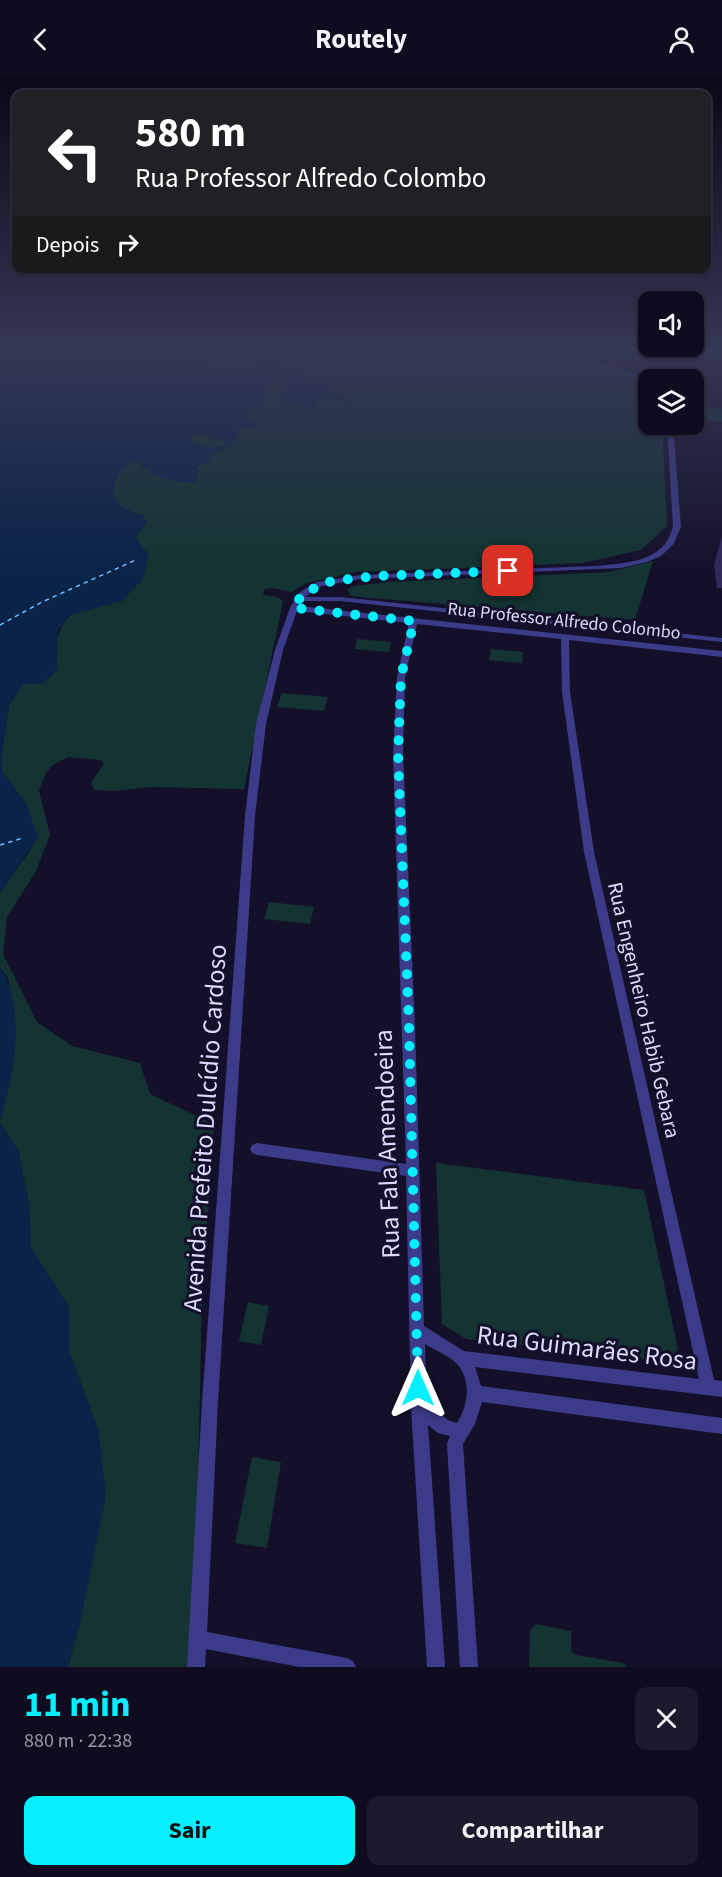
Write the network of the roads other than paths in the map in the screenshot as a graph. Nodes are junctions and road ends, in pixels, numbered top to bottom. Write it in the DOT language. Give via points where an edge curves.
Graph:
graph roads {
  1 [pos="671,435"];
  2 [pos="342,580"];
  3 [pos="340,599"];
  4 [pos="297,603"];
  5 [pos="414,621"];
  6 [pos="566,638"];
  7 [pos="722,640"];
  8 [pos="722,654"];
  9 [pos="257,1149"];
  10 [pos="412,1171"];
  11 [pos="418,1331"];
  12 [pos="462,1358"];
  13 [pos="715,1388"];
  14 [pos="476,1393"];
  15 [pos="419,1408"];
  16 [pos="722,1426"];
  17 [pos="459,1431"];
  18 [pos="198,1639"];
  19 [pos="196,1667"];
  20 [pos="347,1667"];
  21 [pos="436,1667"];
  22 [pos="469,1667"];
  1 -- 2 [label="street" via="677,527 670,543 658,554 621,566"];
  2 -- 3 [label="street" via="335,593"];
  2 -- 4 [label="street" via="320,584"];
  3 -- 4 [label="street, Rua Professor Alfredo Colombo"];
  3 -- 7 [label="street, Rua Professor Alfredo Colombo"];
  4 -- 5 [label="street, Rua Professor Alfredo Colombo"];
  4 -- 18 [label="street, Avenida Prefeito Dulcídio Cardoso" via="279,650 265,706 250,816"];
  5 -- 6 [label="street, Rua Professor Alfredo Colombo"];
  5 -- 10 [label="street, Rua Fala Amendoeira" via="401,677 398,754"];
  6 -- 8 [label="street, Rua Professor Alfredo Colombo"];
  6 -- 13 [label="street, Rua Engenheiro Habib Gebara" via="566,692 589,852"];
  9 -- 10 [label="street"];
  10 -- 11 [label="street, Rua Fala Amendoeira"];
  11 -- 12 [label="street, Rua Guimarães Rosa"];
  11 -- 15 [label="street, Rua Fala Amendoeira"];
  12 -- 13 [label="street, Rua Guimarães Rosa"];
  12 -- 14 [label="street"];
  14 -- 16 [label="street"];
  14 -- 17 [label="street" via="469,1418"];
  15 -- 17 [label="street" via="444,1427"];
  15 -- 21 [label="street, Rua Fala Amendoeira"];
  17 -- 22 [label="street" via="455,1443"];
  18 -- 19 [label="street, Avenida Prefeito Dulcídio Cardoso"];
  18 -- 20 [label="street"];
}
